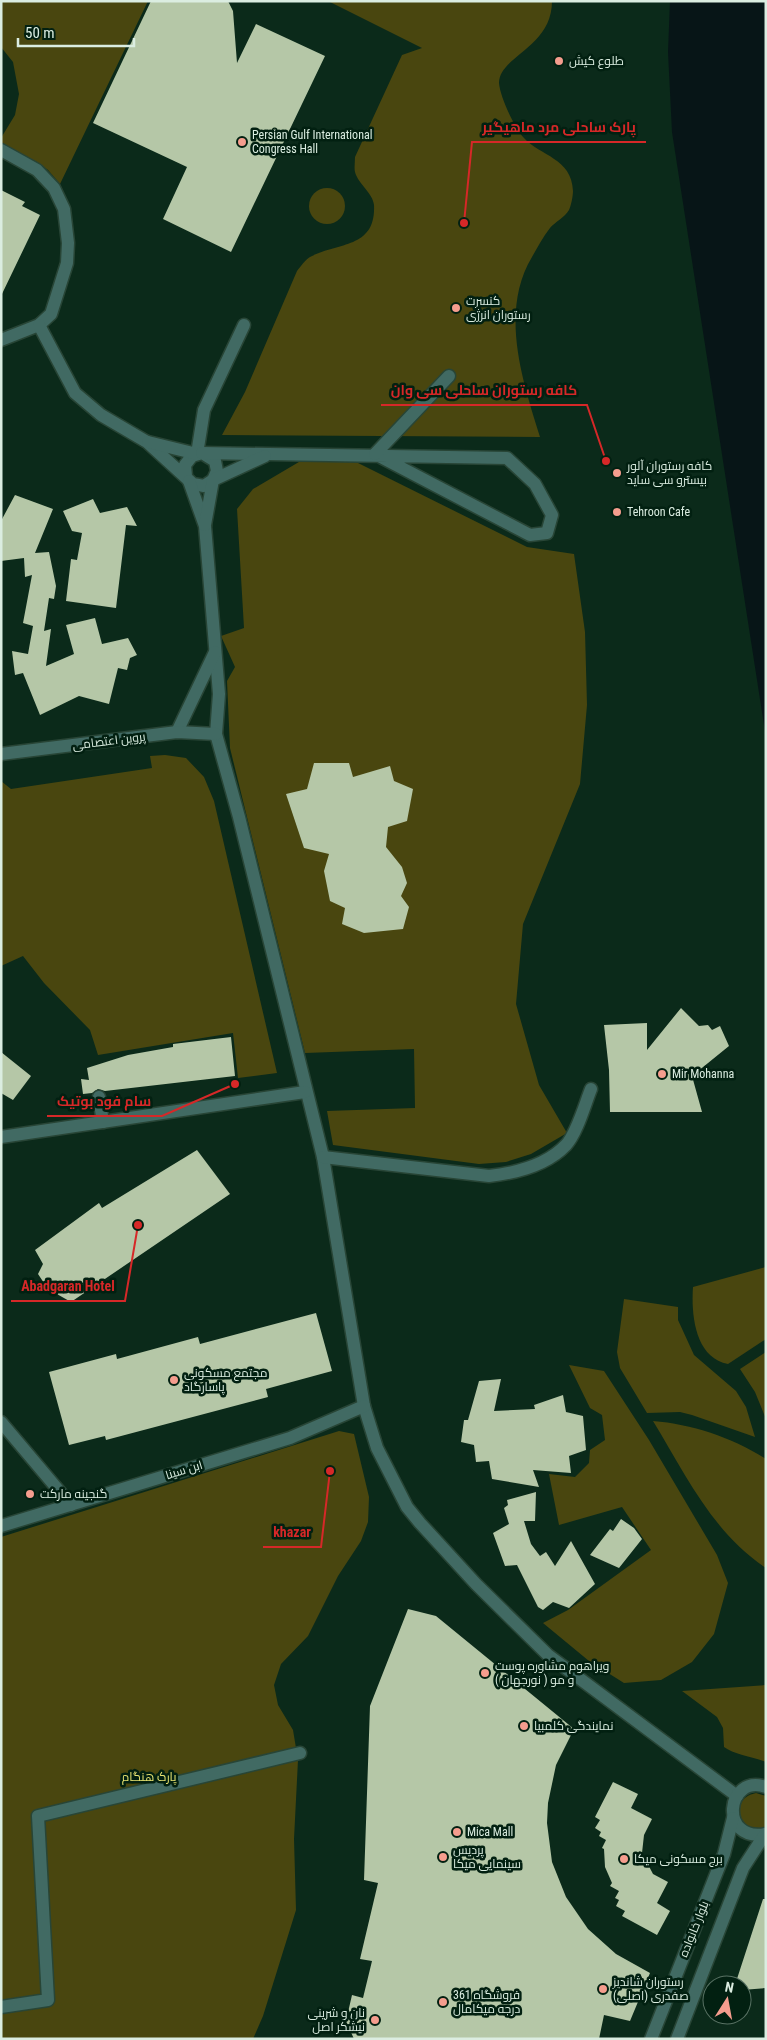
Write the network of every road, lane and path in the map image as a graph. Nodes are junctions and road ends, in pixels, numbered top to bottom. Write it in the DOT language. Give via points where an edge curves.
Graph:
graph roads {
  1 [pos="1,150"];
  2 [pos="39,325"];
  3 [pos="244,325"];
  4 [pos="1,340"];
  5 [pos="449,376"];
  6 [pos="147,442"];
  7 [pos="200,454"];
  8 [pos="376,454"];
  9 [pos="267,455"];
  10 [pos="187,478"];
  11 [pos="213,480"];
  12 [pos="204,526"];
  13 [pos="216,650"];
  14 [pos="177,732"];
  15 [pos="216,734"];
  16 [pos="1,754"];
  17 [pos="591,1088"];
  18 [pos="305,1092"];
  19 [pos="99,1097"];
  20 [pos="103,1122"];
  21 [pos="1,1137"];
  22 [pos="322,1157"];
  23 [pos="364,1406"];
  24 [pos="1,1422"];
  25 [pos="71,1505"];
  26 [pos="1,1526"];
  27 [pos="300,1753"];
  28 [pos="766,1787"];
  29 [pos="737,1796"];
  30 [pos="733,1818"];
  31 [pos="766,1834"];
  32 [pos="1,2007"];
  33 [pos="651,2039"];
  34 [pos="677,2039"];
  1 -- 2 [label="street" via="37,170 54,188 64,209 68,263 51,314"];
  2 -- 4 [label="street"];
  2 -- 6 [label="street" via="74,392 101,415"];
  3 -- 7 [label="street" via="204,410"];
  5 -- 8 [label="street"];
  6 -- 7 [label="street"];
  6 -- 10 [label="street"];
  7 -- 9 [label="street"];
  7 -- 10 [label="street" via="185,465"];
  7 -- 11 [label="street" via="212,457 217,466"];
  8 -- 8 [label="street" via="530,535 546,533 552,515 535,484 508,458"];
  8 -- 9 [label="street"];
  9 -- 11 [label="street"];
  10 -- 11 [label="street" via="199,486"];
  10 -- 12 [label="street"];
  11 -- 12 [label="street"];
  12 -- 13 [label="street"];
  13 -- 14 [label="street"];
  13 -- 15 [label="street" via="219,694"];
  14 -- 15 [label="street, پروین اعتصامی"];
  14 -- 16 [label="street, پروین اعتصامی"];
  15 -- 18 [label="street" via="242,827"];
  17 -- 22 [label="street" via="567,1144 551,1157 514,1174 489,1176"];
  18 -- 20 [label="street"];
  18 -- 22 [label="street"];
  19 -- 20 [label="street"];
  20 -- 21 [label="street"];
  22 -- 23 [label="street"];
  23 -- 25 [label="street, ابن سینا" via="290,1438"];
  23 -- 29 [label="street" via="377,1448 407,1507 476,1584 548,1655"];
  24 -- 25 [label="street"];
  25 -- 26 [label="street, ابن سینا"];
  27 -- 32 [label="street" via="38,1816 48,2000"];
  28 -- 29 [label="street" via="745,1788"];
  29 -- 30 [label="street, بلوار خانواده" via="733,1803"];
  30 -- 31 [label="street" via="743,1831"];
  30 -- 33 [label="street, بلوار خانواده" via="724,1854"];
  31 -- 34 [label="street, بلوار خانواده" via="743,1868"];
}
